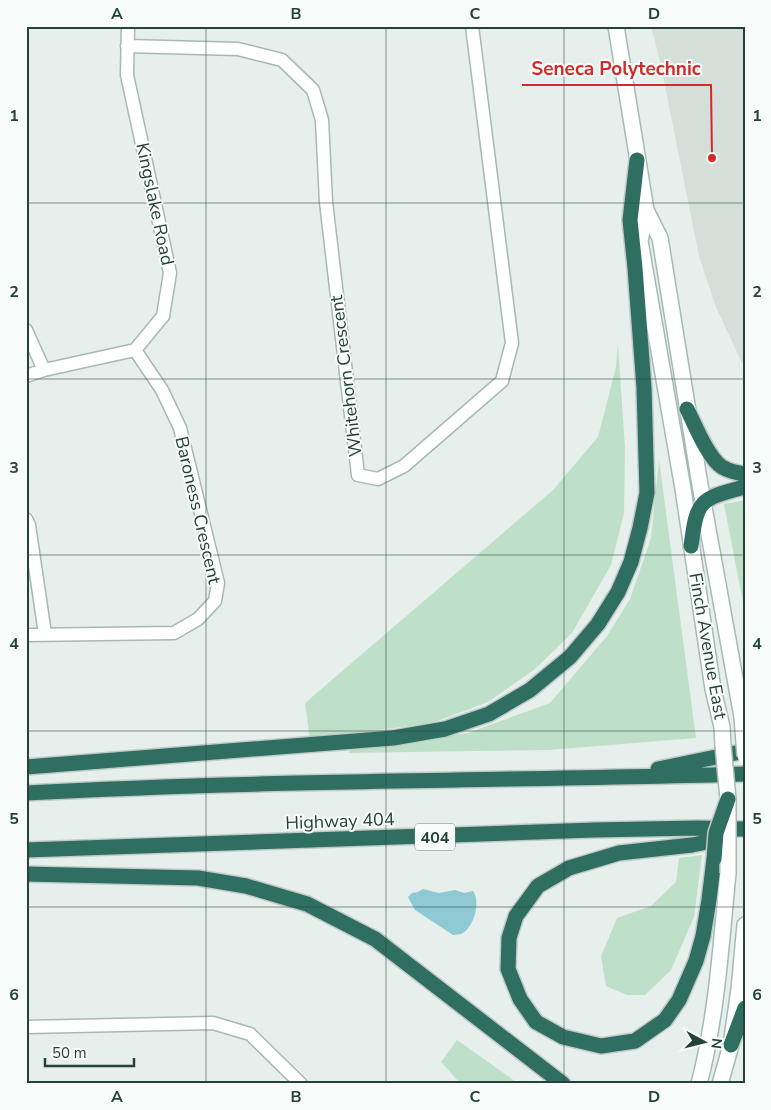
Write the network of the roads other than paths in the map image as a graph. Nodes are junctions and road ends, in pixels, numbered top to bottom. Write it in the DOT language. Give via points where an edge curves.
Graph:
graph roads {
  1 [pos="128,26"];
  2 [pos="472,26"];
  3 [pos="616,26"];
  4 [pos="127,46"];
  5 [pos="637,160"];
  6 [pos="646,210"];
  7 [pos="26,330"];
  8 [pos="135,350"];
  9 [pos="44,370"];
  10 [pos="26,376"];
  11 [pos="687,409"];
  12 [pos="745,474"];
  13 [pos="745,488"];
  14 [pos="703,502"];
  15 [pos="26,519"];
  16 [pos="691,546"];
  17 [pos="45,634"];
  18 [pos="26,635"];
  19 [pos="745,751"];
  20 [pos="745,756"];
  21 [pos="26,767"];
  22 [pos="745,774"];
  23 [pos="618,778"];
  24 [pos="26,793"];
  25 [pos="728,799"];
  26 [pos="745,829"];
  27 [pos="745,835"];
  28 [pos="26,850"];
  29 [pos="26,874"];
  30 [pos="745,925"];
  31 [pos="745,1008"];
  32 [pos="26,1027"];
  33 [pos="731,1045"];
  34 [pos="300,1084"];
  35 [pos="563,1084"];
  36 [pos="699,1084"];
  37 [pos="720,1084"];
  38 [pos="732,1084"];
  1 -- 4 [label="street, Kingslake Road"];
  2 -- 4 [label="street, Whitehorn Crescent" via="512,343 502,381 404,466 378,480 358,475 326,202 322,120 313,90 282,60 238,49"];
  3 -- 5 [label="main road, Finch Avenue East"];
  4 -- 8 [label="street, Kingslake Road" via="127,75 170,273 163,316"];
  5 -- 6 [label="main road, Finch Avenue East"];
  5 -- 21 [label="highway" via="630,220 644,388 647,493 640,528 618,592 598,624 570,657 530,690 489,714 445,729 393,738"];
  6 -- 11 [label="main road, Finch Avenue East" via="660,238"];
  6 -- 16 [label="main road, Finch Avenue East" via="640,241"];
  7 -- 9 [label="street"];
  8 -- 9 [label="street"];
  8 -- 17 [label="street, Baroness Crescent" via="162,390 180,428 218,583 215,601 198,619 174,633"];
  9 -- 10 [label="street"];
  11 -- 12 [label="highway" via="712,457 721,467"];
  11 -- 14 [label="main road, Finch Avenue East"];
  13 -- 14 [label="highway" via="717,494"];
  14 -- 16 [label="highway" via="695,516"];
  14 -- 20 [label="main road, Finch Avenue East, bridge" via="742,718"];
  15 -- 17 [label="street"];
  16 -- 25 [label="main road, Finch Avenue East, bridge" via="713,689 722,726"];
  17 -- 18 [label="street, Baroness Crescent"];
  19 -- 23 [label="highway"];
  22 -- 23 [label="highway"];
  23 -- 24 [label="highway" via="144,787"];
  25 -- 27 [label="highway, bridge" via="716,832 714,859 709,900 696,961 679,1000 665,1020 635,1042 601,1046 563,1038 536,1022 520,999 508,969 509,938 516,916 538,886 569,868 618,853 692,845"];
  25 -- 36 [label="main road, Finch Avenue East, bridge" via="728,873 714,1012"];
  26 -- 28 [label="highway, Highway 404 / 404" via="594,830"];
  29 -- 35 [label="highway" via="198,878 246,886 308,904 375,939"];
  30 -- 33 [label="main road"];
  31 -- 33 [label="highway"];
  32 -- 34 [label="street" via="213,1023 250,1034"];
  33 -- 37 [label="main road"];
  33 -- 38 [label="main road"];
}
